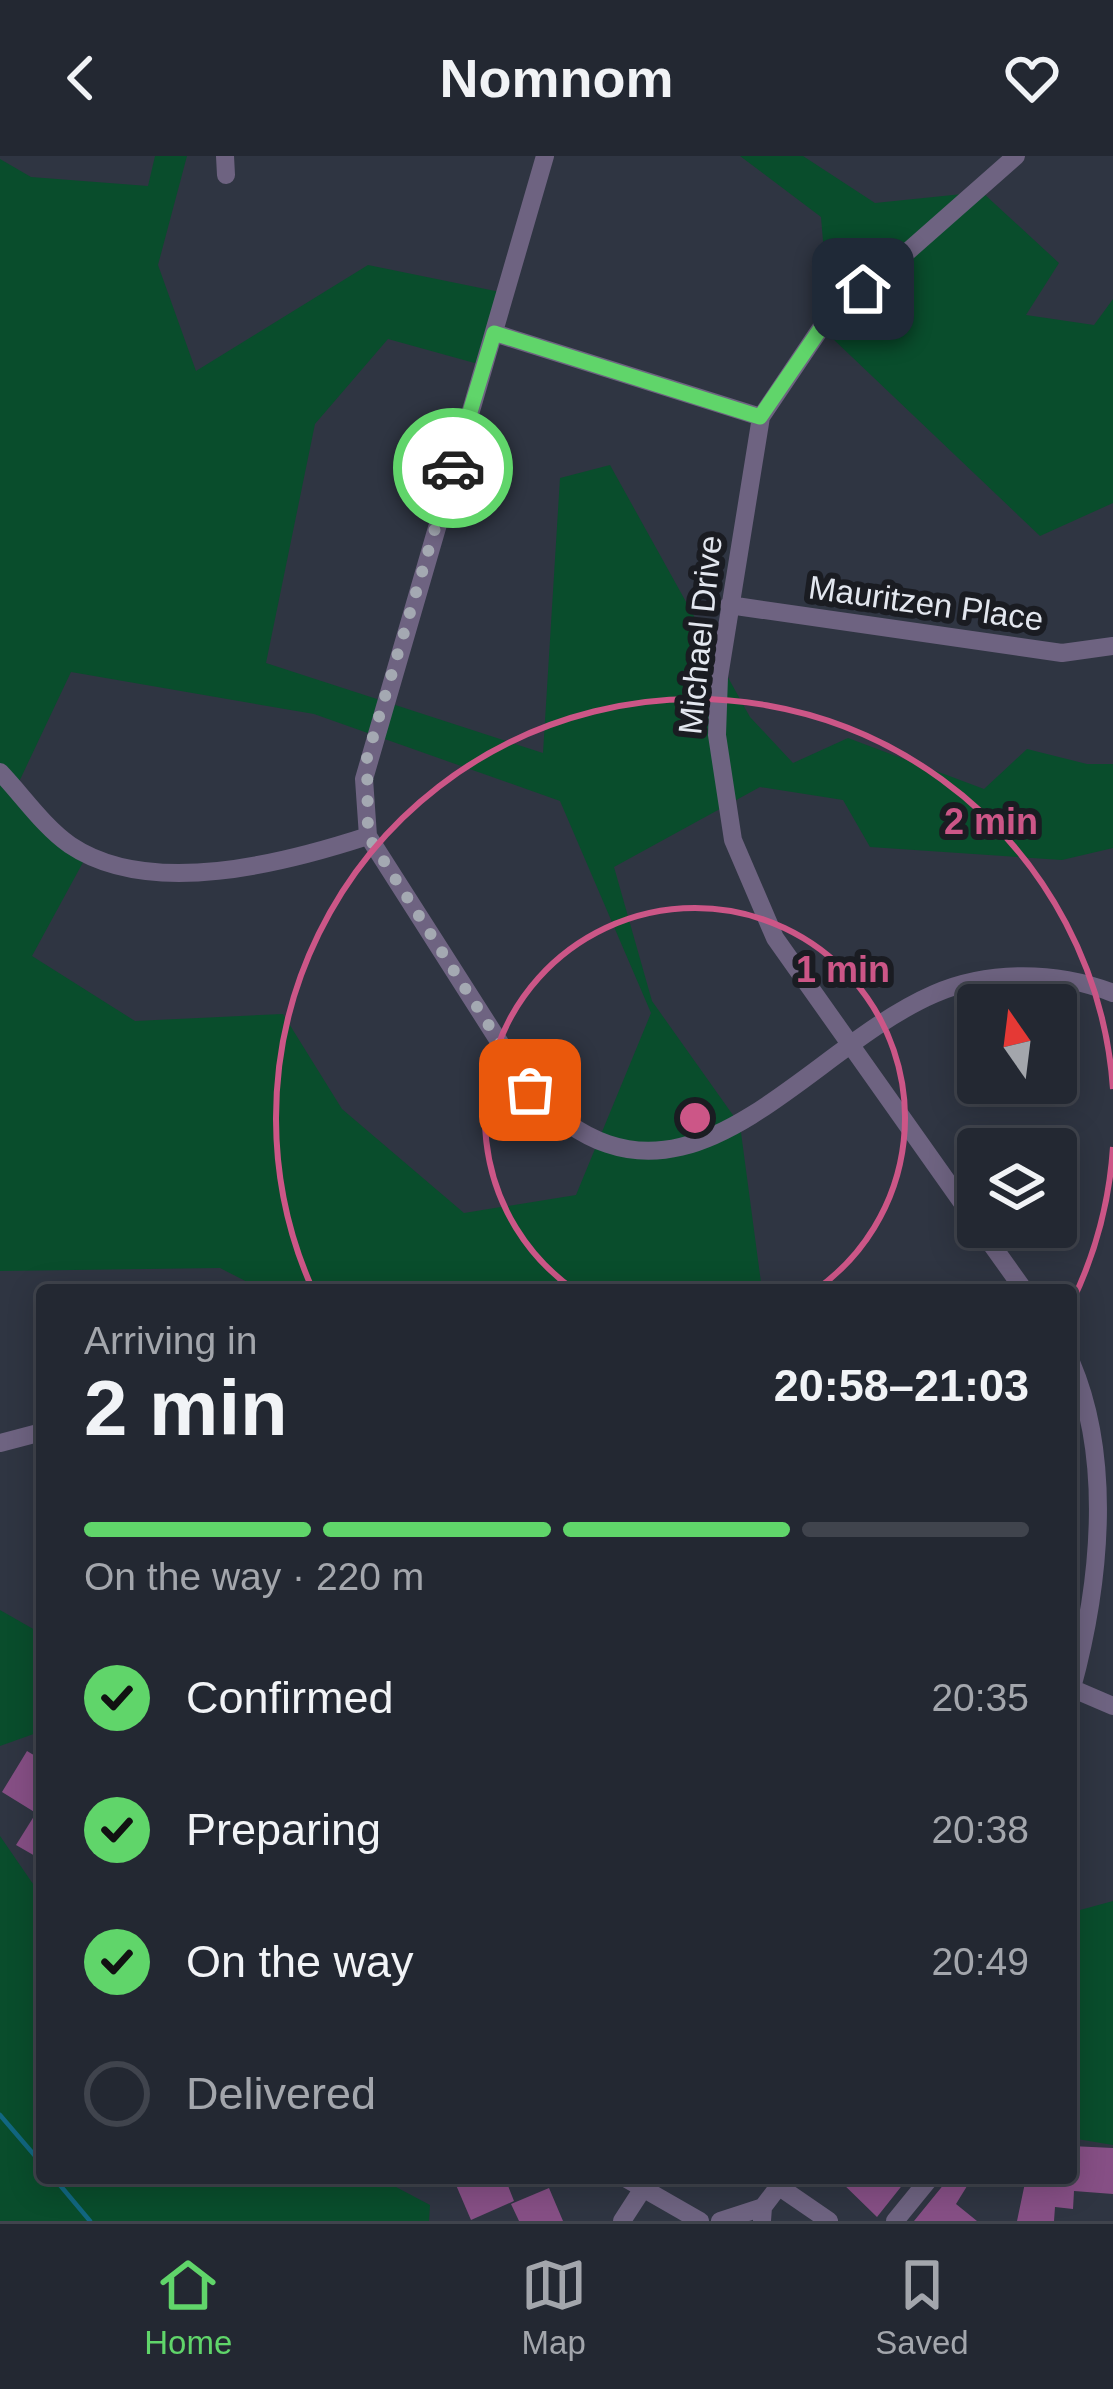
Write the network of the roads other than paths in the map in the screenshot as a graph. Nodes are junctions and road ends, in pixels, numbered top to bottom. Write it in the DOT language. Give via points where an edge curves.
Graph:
graph roads {
  1 [pos="545,156"];
  2 [pos="1013,157"];
  3 [pos="494,333"];
  4 [pos="760,417"];
  5 [pos="729,605"];
  6 [pos="1113,646"];
  7 [pos="0,772"];
  8 [pos="368,836"];
  9 [pos="1113,993"];
  10 [pos="851,1046"];
  11 [pos="957,1195"];
  12 [pos="994,1248"];
  13 [pos="1020,1284"];
  14 [pos="1077,1378"];
  15 [pos="36,1434"];
  16 [pos="0,1443"];
  17 [pos="1077,1667"];
  18 [pos="1077,1690"];
  19 [pos="1113,1706"];
  20 [pos="634,2184"];
  21 [pos="782,2184"];
  22 [pos="784,2184"];
  23 [pos="925,2184"];
  24 [pos="642,2190"];
  25 [pos="763,2214"];
  26 [pos="825,2220"];
  27 [pos="622,2221"];
  28 [pos="700,2221"];
  29 [pos="720,2221"];
  30 [pos="895,2221"];
  1 -- 3 [label="street"];
  2 -- 4 [label="street, Michael Drive" via="821,328"];
  3 -- 4 [label="street"];
  3 -- 8 [label="street" via="367,757"];
  4 -- 5 [label="street, Michael Drive"];
  5 -- 6 [label="street, Mauritzen Place" via="1062,653"];
  5 -- 10 [label="street, Michael Drive" via="716,735 733,840 775,938"];
  7 -- 8 [label="street" via="70,845 126,865 236,869"];
  8 -- 10 [label="street" via="530,1090 562,1120 606,1143 659,1150 725,1134"];
  9 -- 10 [label="street" via="1047,977 971,982 930,996"];
  10 -- 11 [label="street, Michael Drive"];
  12 -- 13 [label="street, Michael Drive"];
  14 -- 17 [label="street" via="1098,1432 1105,1508"];
  15 -- 16 [label="street"];
  18 -- 19 [label="street"];
  20 -- 24 [label="street"];
  21 -- 25 [label="street"];
  22 -- 26 [label="street"];
  23 -- 30 [label="street"];
  24 -- 27 [label="street"];
  24 -- 28 [label="street"];
  25 -- 29 [label="street"];
}
